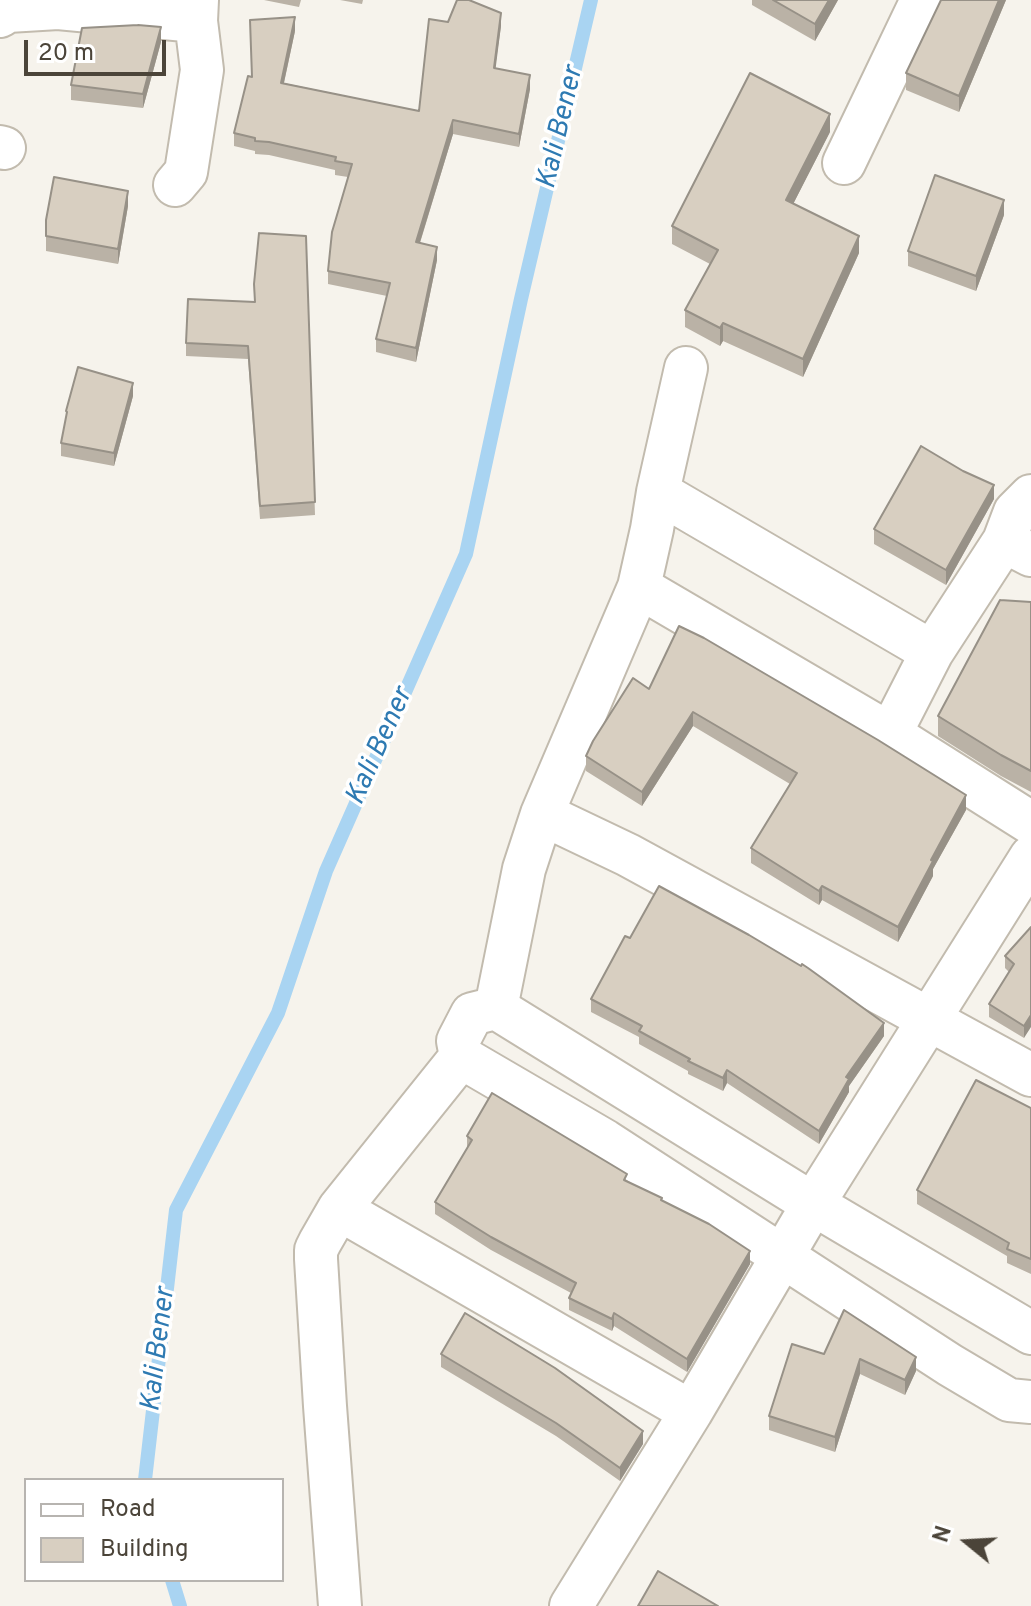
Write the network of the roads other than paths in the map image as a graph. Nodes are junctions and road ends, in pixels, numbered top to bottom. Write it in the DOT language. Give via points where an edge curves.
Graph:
graph roads {
  1 [pos="922,0"];
  2 [pos="197,11"];
  3 [pos="0,16"];
  4 [pos="844,163"];
  5 [pos="175,185"];
  6 [pos="686,368"];
  7 [pos="658,492"];
  8 [pos="1031,496"];
  9 [pos="1018,548"];
  10 [pos="639,587"];
  11 [pos="932,652"];
  12 [pos="890,734"];
  13 [pos="542,814"];
  14 [pos="1031,823"];
  15 [pos="1031,857"];
  16 [pos="496,1008"];
  17 [pos="928,1018"];
  18 [pos="461,1057"];
  19 [pos="1031,1075"];
  20 [pos="813,1204"];
  21 [pos="339,1209"];
  22 [pos="784,1257"];
  23 [pos="1031,1333"];
  24 [pos="1031,1402"];
  25 [pos="691,1412"];
  26 [pos="340,1606"];
  27 [pos="571,1606"];
  1 -- 4 [label="street"];
  2 -- 3 [label="street" via="58,8"];
  2 -- 5 [label="street" via="202,70 186,172"];
  6 -- 7 [label="street"];
  7 -- 10 [label="street"];
  7 -- 11 [label="street"];
  8 -- 9 [label="street" via="1015,512"];
  9 -- 11 [label="street"];
  10 -- 12 [label="street"];
  10 -- 13 [label="street"];
  11 -- 12 [label="street"];
  12 -- 14 [label="street"];
  13 -- 16 [label="street" via="524,869"];
  13 -- 17 [label="street"];
  15 -- 17 [label="street"];
  16 -- 18 [label="street" via="472,1014 458,1041"];
  16 -- 20 [label="street"];
  17 -- 19 [label="street"];
  17 -- 20 [label="street"];
  18 -- 21 [label="street"];
  18 -- 22 [label="street" via="605,1141"];
  20 -- 22 [label="street"];
  20 -- 23 [label="street"];
  21 -- 25 [label="street"];
  21 -- 26 [label="street" via="316,1259"];
  22 -- 24 [label="street" via="1009,1400"];
  22 -- 25 [label="street"];
  25 -- 27 [label="street"];
}
